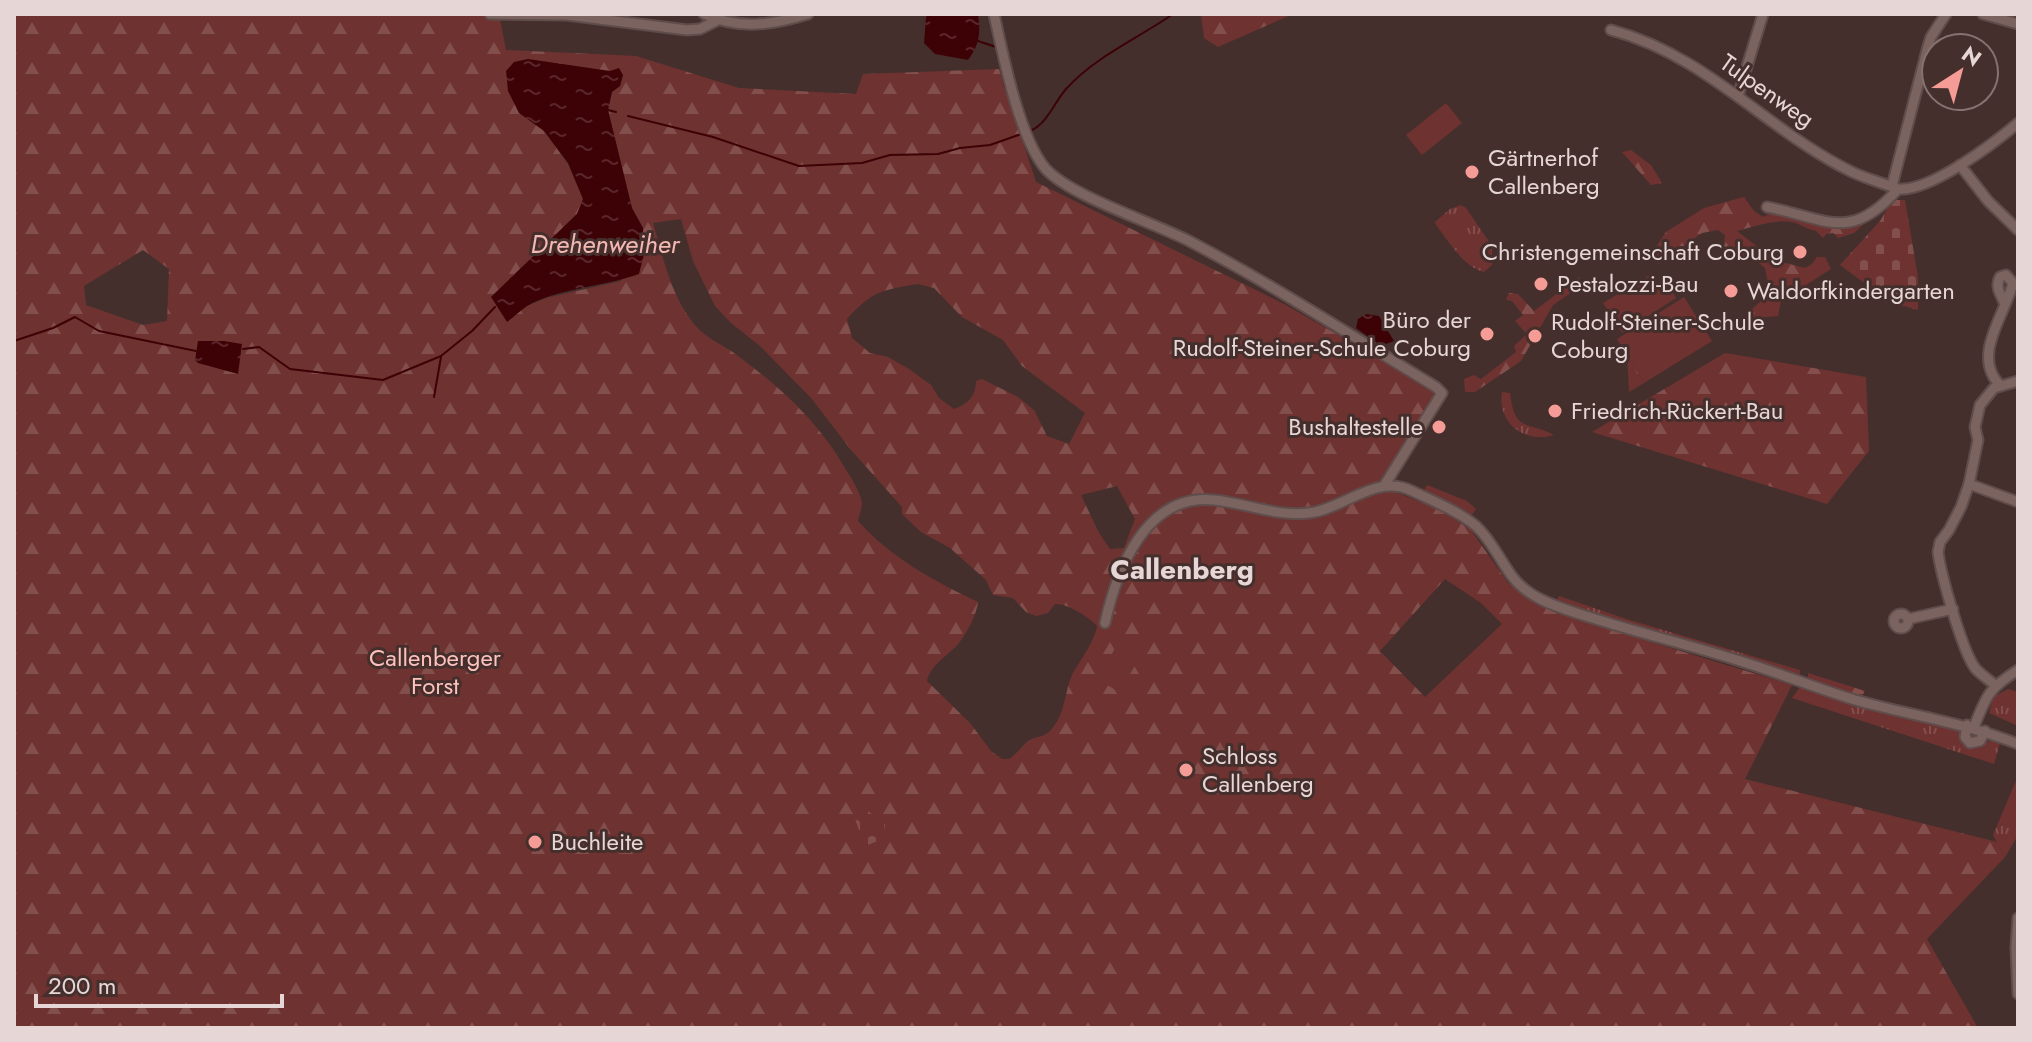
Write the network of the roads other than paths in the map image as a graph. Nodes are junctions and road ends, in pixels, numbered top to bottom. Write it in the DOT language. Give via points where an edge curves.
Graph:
graph roads {
  1 [pos="490,14"];
  2 [pos="704,14"];
  3 [pos="808,14"];
  4 [pos="994,14"];
  5 [pos="1763,14"];
  6 [pos="1946,14"];
  7 [pos="1983,14"];
  8 [pos="718,20"];
  9 [pos="2018,24"];
  10 [pos="1611,30"];
  11 [pos="1738,96"];
  12 [pos="2018,123"];
  13 [pos="1960,165"];
  14 [pos="1895,187"];
  15 [pos="1767,207"];
  16 [pos="2018,230"];
  17 [pos="2004,302"];
  18 [pos="2018,381"];
  19 [pos="2000,385"];
  20 [pos="1399,465"];
  21 [pos="1969,484"];
  22 [pos="1384,486"];
  23 [pos="1409,489"];
  24 [pos="2018,502"];
  25 [pos="1953,609"];
  26 [pos="1908,619"];
  27 [pos="1105,623"];
  28 [pos="2018,670"];
  29 [pos="1995,685"];
  30 [pos="1971,726"];
  31 [pos="1985,731"];
  32 [pos="2018,744"];
  33 [pos="2018,918"];
  34 [pos="2018,994"];
  1 -- 8 [label="street" via="567,15 687,30"];
  2 -- 8 [label="street"];
  3 -- 8 [label="street" via="761,25"];
  4 -- 20 [label="street" via="1024,126 1052,176 1189,241 1330,321 1442,393"];
  5 -- 11 [label="street"];
  6 -- 14 [label="street" via="1927,50"];
  7 -- 9 [label="street"];
  10 -- 11 [label="street, Tulpenweg" via="1688,61"];
  11 -- 14 [label="street, Tulpenweg" via="1850,171"];
  12 -- 13 [label="street"];
  13 -- 14 [label="street" via="1920,186"];
  13 -- 16 [label="street"];
  14 -- 15 [label="street" via="1883,205 1860,221 1834,223"];
  17 -- 19 [label="street" via="1988,354 1991,376"];
  18 -- 19 [label="street"];
  19 -- 21 [label="street" via="1985,396 1977,412 1978,440"];
  20 -- 22 [label="street"];
  20 -- 23 [label="street"];
  21 -- 24 [label="street"];
  21 -- 25 [label="street" via="1938,552"];
  22 -- 23 [label="street"];
  22 -- 27 [label="street" via="1307,513 1214,500 1194,500 1163,512 1124,562"];
  23 -- 30 [label="street" via="1474,524 1523,588 1552,604 1854,699"];
  25 -- 26 [label="street"];
  25 -- 29 [label="street" via="1974,666"];
  28 -- 29 [label="street"];
  29 -- 30 [label="street"];
  30 -- 31 [label="street"];
  30 -- 31 [label="street" via="1965,737 1970,743 1980,741"];
  31 -- 32 [label="street"];
  33 -- 34 [label="street"];
}
